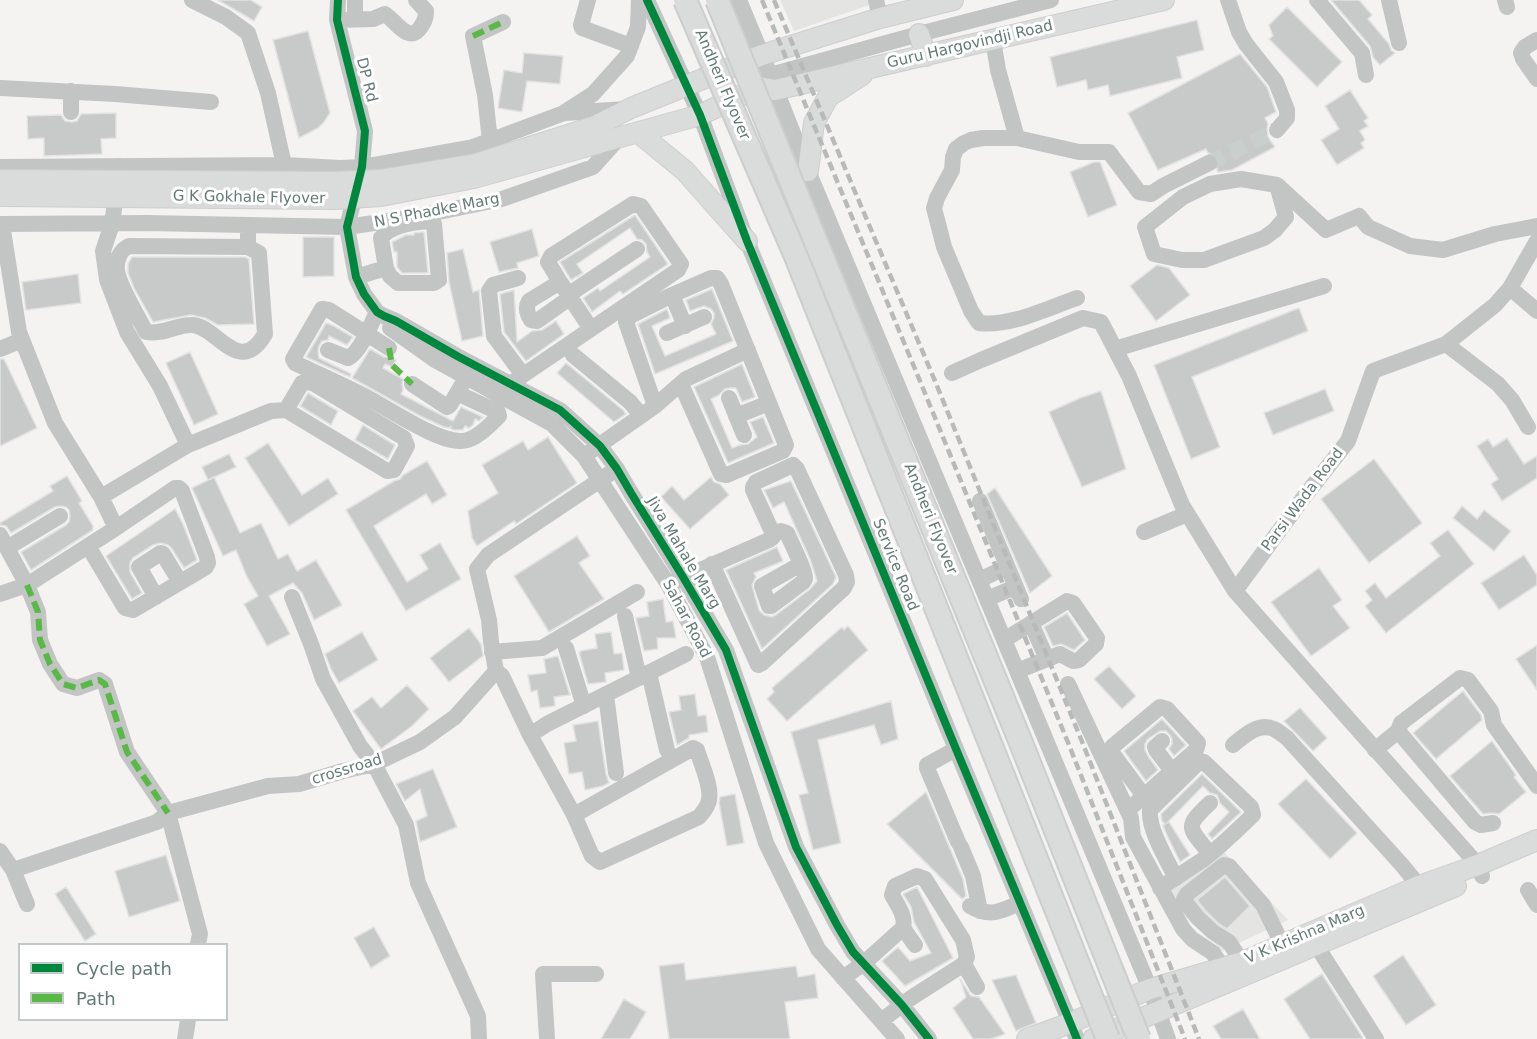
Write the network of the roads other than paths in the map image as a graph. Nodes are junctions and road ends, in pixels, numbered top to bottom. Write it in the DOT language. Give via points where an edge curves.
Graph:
graph roads {
  1 [pos="192,0"];
  2 [pos="338,0"];
  3 [pos="416,0"];
  4 [pos="588,0"];
  5 [pos="639,0"];
  6 [pos="648,0"];
  7 [pos="685,0"];
  8 [pos="717,0"];
  9 [pos="739,0"];
  10 [pos="953,0"];
  11 [pos="1051,0"];
  12 [pos="1164,0"];
  13 [pos="1228,0"];
  14 [pos="1317,0"];
  15 [pos="1389,0"];
  16 [pos="878,9"];
  17 [pos="337,20"];
  18 [pos="503,22"];
  19 [pos="919,34"];
  20 [pos="993,40"];
  21 [pos="1537,40"];
  22 [pos="1399,43"];
  23 [pos="631,46"];
  24 [pos="762,55"];
  25 [pos="926,56"];
  26 [pos="872,68"];
  27 [pos="1366,75"];
  28 [pos="1537,79"];
  29 [pos="768,84"];
  30 [pos="687,86"];
  31 [pos="0,88"];
  32 [pos="71,92"];
  33 [pos="211,102"];
  34 [pos="632,108"];
  35 [pos="71,112"];
  36 [pos="564,112"];
  37 [pos="700,115"];
  38 [pos="1277,130"];
  39 [pos="639,133"];
  40 [pos="603,136"];
  41 [pos="1017,138"];
  42 [pos="490,141"];
  43 [pos="1209,163"];
  44 [pos="284,165"];
  45 [pos="120,166"];
  46 [pos="0,167"];
  47 [pos="362,167"];
  48 [pos="808,171"];
  49 [pos="0,180"];
  50 [pos="1277,185"];
  51 [pos="0,196"];
  52 [pos="167,223"];
  53 [pos="1,224"];
  54 [pos="112,224"];
  55 [pos="248,226"];
  56 [pos="1537,226"];
  57 [pos="347,227"];
  58 [pos="747,241"];
  59 [pos="1537,241"];
  60 [pos="166,246"];
  61 [pos="248,247"];
  62 [pos="637,249"];
  63 [pos="386,268"];
  64 [pos="356,277"];
  65 [pos="518,278"];
  66 [pos="1324,286"];
  67 [pos="1510,288"];
  68 [pos="566,291"];
  69 [pos="672,295"];
  70 [pos="1077,298"];
  71 [pos="8,306"];
  72 [pos="1537,311"];
  73 [pos="380,314"];
  74 [pos="704,317"];
  75 [pos="685,326"];
  76 [pos="591,329"];
  77 [pos="367,333"];
  78 [pos="667,333"];
  79 [pos="22,340"];
  80 [pos="1446,344"];
  81 [pos="389,348"];
  82 [pos="0,349"];
  83 [pos="328,350"];
  84 [pos="748,350"];
  85 [pos="1115,350"];
  86 [pos="573,355"];
  87 [pos="470,370"];
  88 [pos="952,373"];
  89 [pos="517,379"];
  90 [pos="412,384"];
  91 [pos="681,384"];
  92 [pos="458,393"];
  93 [pos="729,398"];
  94 [pos="769,402"];
  95 [pos="286,410"];
  96 [pos="648,410"];
  97 [pos="736,416"];
  98 [pos="1528,428"];
  99 [pos="744,435"];
  100 [pos="188,445"];
  101 [pos="600,446"];
  102 [pos="584,456"];
  103 [pos="617,469"];
  104 [pos="600,480"];
  105 [pos="100,497"];
  106 [pos="980,501"];
  107 [pos="1187,514"];
  108 [pos="60,516"];
  109 [pos="646,518"];
  110 [pos="630,527"];
  111 [pos="116,528"];
  112 [pos="1144,532"];
  113 [pos="773,534"];
  114 [pos="3,541"];
  115 [pos="88,546"];
  116 [pos="712,564"];
  117 [pos="801,564"];
  118 [pos="1007,567"];
  119 [pos="676,580"];
  120 [pos="979,580"];
  121 [pos="180,582"];
  122 [pos="27,585"];
  123 [pos="1235,591"];
  124 [pos="637,592"];
  125 [pos="0,594"];
  126 [pos="156,597"];
  127 [pos="292,597"];
  128 [pos="987,599"];
  129 [pos="625,616"];
  130 [pos="1031,624"];
  131 [pos="1004,640"];
  132 [pos="566,648"];
  133 [pos="492,652"];
  134 [pos="686,654"];
  135 [pos="1047,659"];
  136 [pos="496,671"];
  137 [pos="1017,671"];
  138 [pos="644,676"];
  139 [pos="1068,684"];
  140 [pos="606,695"];
  141 [pos="745,705"];
  142 [pos="584,706"];
  143 [pos="725,713"];
  144 [pos="1398,731"];
  145 [pos="530,735"];
  146 [pos="1162,741"];
  147 [pos="1233,745"];
  148 [pos="956,749"];
  149 [pos="667,750"];
  150 [pos="1375,750"];
  151 [pos="764,758"];
  152 [pos="374,764"];
  153 [pos="743,767"];
  154 [pos="1172,771"];
  155 [pos="616,773"];
  156 [pos="1537,786"];
  157 [pos="1144,796"];
  158 [pos="1210,803"];
  159 [pos="1128,810"];
  160 [pos="168,813"];
  161 [pos="574,815"];
  162 [pos="1493,823"];
  163 [pos="1537,840"];
  164 [pos="0,851"];
  165 [pos="1210,854"];
  166 [pos="1537,854"];
  167 [pos="13,870"];
  168 [pos="1480,870"];
  169 [pos="1176,878"];
  170 [pos="814,881"];
  171 [pos="1160,888"];
  172 [pos="1528,890"];
  173 [pos="1421,892"];
  174 [pos="790,893"];
  175 [pos="1020,903"];
  176 [pos="27,904"];
  177 [pos="1537,905"];
  178 [pos="903,928"];
  179 [pos="198,943"];
  180 [pos="1282,944"];
  181 [pos="915,945"];
  182 [pos="1316,945"];
  183 [pos="1242,962"];
  184 [pos="864,963"];
  185 [pos="963,963"];
  186 [pos="1223,968"];
  187 [pos="596,974"];
  188 [pos="843,978"];
  189 [pos="977,987"];
  190 [pos="1150,989"];
  191 [pos="902,1005"];
  192 [pos="1159,1012"];
  193 [pos="188,1021"];
  194 [pos="881,1021"];
  195 [pos="1073,1031"];
  196 [pos="185,1039"];
  197 [pos="479,1039"];
  198 [pos="547,1039"];
  199 [pos="897,1039"];
  200 [pos="929,1039"];
  201 [pos="1027,1039"];
  202 [pos="1093,1039"];
  203 [pos="1108,1039"];
  204 [pos="1139,1039"];
  205 [pos="1168,1039"];
  206 [pos="1376,1039"];
  1 -- 44 [label="street" via="248,33 268,93"];
  2 -- 17 [label="street, DP Rd"];
  3 -- 17 [label="street" via="426,10 426,19 416,33 402,30 385,14 373,19"];
  4 -- 23 [label="street" via="582,28"];
  5 -- 23 [label="street" via="638,27"];
  6 -- 30 [label="street"];
  7 -- 203 [label="highway, Andheri Flyover, bridge" via="795,254"];
  8 -- 204 [label="highway, Andheri Flyover, bridge"];
  9 -- 24 [label="street"];
  10 -- 16 [label="main road"];
  11 -- 19 [label="street"];
  12 -- 20 [label="main road, Guru Hargovindji Road"];
  13 -- 38 [label="street" via="1239,32 1276,82 1287,110 1287,118"];
  14 -- 27 [label="street" via="1362,53"];
  15 -- 22 [label="street"];
  16 -- 24 [label="main road"];
  17 -- 47 [label="street, DP Rd" via="365,131"];
  18 -- 42 [label="street" via="473,36"];
  19 -- 25 [label="main road"];
  19 -- 29 [label="street"];
  20 -- 25 [label="main road, Guru Hargovindji Road"];
  20 -- 41 [label="street"];
  21 -- 28 [label="street" via="1521,52"];
  23 -- 36 [label="street" via="627,57 593,94"];
  24 -- 29 [label="street"];
  24 -- 30 [label="main road"];
  25 -- 26 [label="main road, Guru Hargovindji Road"];
  26 -- 29 [label="main road, Guru Hargovindji Road"];
  26 -- 48 [label="main road" via="828,97 814,123"];
  29 -- 37 [label="main road"];
  29 -- 48 [label="street"];
  30 -- 34 [label="main road"];
  30 -- 37 [label="street, Service Road"];
  31 -- 32 [label="street"];
  32 -- 33 [label="street"];
  32 -- 35 [label="street"];
  34 -- 36 [label="street"];
  34 -- 40 [label="main road"];
  36 -- 42 [label="street"];
  37 -- 39 [label="main road"];
  37 -- 58 [label="street, Service Road"];
  39 -- 40 [label="main road"];
  39 -- 58 [label="main road" via="685,171"];
  40 -- 49 [label="main road, G K Gokhale Flyover, bridge" via="380,180"];
  40 -- 51 [label="main road, G K Gokhale Flyover, bridge" via="474,178 381,196"];
  40 -- 57 [label="street, N S Phadke Marg" via="593,166 502,199"];
  41 -- 43 [label="street" via="1079,152 1109,152 1139,192 1151,194"];
  41 -- 70 [label="street" via="977,139 956,149 952,170 934,208 944,247 979,322 990,324 1026,317"];
  42 -- 47 [label="street"];
  44 -- 45 [label="street"];
  44 -- 47 [label="street"];
  45 -- 46 [label="street"];
  45 -- 54 [label="street"];
  47 -- 57 [label="street"];
  48 -- 120 [label="street"];
  50 -- 50 [label="street" via="1241,179 1210,184 1183,197 1145,227 1154,254 1204,260 1264,238 1286,218"];
  50 -- 56 [label="street" via="1326,230 1359,216 1368,227 1410,246 1443,250"];
  52 -- 54 [label="street, N S Phadke Marg"];
  52 -- 55 [label="street, N S Phadke Marg"];
  52 -- 60 [label="street"];
  53 -- 54 [label="street, N S Phadke Marg"];
  53 -- 71 [label="street"];
  54 -- 100 [label="street" via="103,251 107,280 127,332 160,386"];
  55 -- 57 [label="street, N S Phadke Marg"];
  55 -- 61 [label="street"];
  57 -- 64 [label="street"];
  58 -- 148 [label="street, Service Road"];
  59 -- 67 [label="street, Parsi Wada Road"];
  60 -- 61 [label="street"];
  60 -- 61 [label="street" via="129,246 120,253 120,281 146,332 200,326 240,352 251,349 265,334 259,253"];
  62 -- 68 [label="street"];
  63 -- 64 [label="street"];
  64 -- 73 [label="street"];
  65 -- 89 [label="street" via="493,285 489,291 494,336"];
  66 -- 85 [label="street"];
  67 -- 72 [label="street"];
  67 -- 80 [label="street, Parsi Wada Road"];
  68 -- 76 [label="street"];
  68 -- 76 [label="street" via="549,262 551,256 633,204 641,206 681,264 678,270"];
  69 -- 75 [label="street"];
  69 -- 84 [label="street" via="717,278"];
  69 -- 96 [label="street" via="630,316 626,322"];
  71 -- 79 [label="street"];
  73 -- 77 [label="street"];
  73 -- 87 [label="street, Jiva Mahale Marg"];
  74 -- 75 [label="street"];
  75 -- 78 [label="street"];
  76 -- 89 [label="street"];
  77 -- 81 [label="street"];
  77 -- 83 [label="street" via="353,356 348,358"];
  77 -- 92 [label="street" via="322,309 293,359 440,438 460,442 485,429 499,416"];
  79 -- 82 [label="street"];
  79 -- 105 [label="street" via="55,423"];
  80 -- 98 [label="street" via="1498,384"];
  80 -- 123 [label="street, Parsi Wada Road" via="1373,371 1348,441"];
  84 -- 91 [label="street"];
  84 -- 94 [label="street"];
  85 -- 88 [label="street" via="1101,322 1083,318"];
  85 -- 107 [label="street"];
  86 -- 96 [label="street" via="630,402"];
  87 -- 89 [label="street, Jiva Mahale Marg"];
  87 -- 92 [label="street"];
  87 -- 102 [label="street, Sahar Road" via="552,424"];
  89 -- 101 [label="street, Jiva Mahale Marg"];
  90 -- 92 [label="street" via="447,407"];
  91 -- 94 [label="street" via="721,474 727,475 783,451 786,445"];
  91 -- 96 [label="street"];
  93 -- 97 [label="street"];
  94 -- 97 [label="street"];
  95 -- 95 [label="street" via="387,471 394,471 407,446 404,438 311,382 302,383"];
  95 -- 100 [label="street" via="271,411"];
  96 -- 101 [label="street"];
  97 -- 99 [label="street"];
  100 -- 105 [label="street"];
  101 -- 102 [label="street"];
  101 -- 103 [label="street, Jiva Mahale Marg"];
  102 -- 104 [label="street, Sahar Road"];
  103 -- 104 [label="street"];
  103 -- 109 [label="street, Jiva Mahale Marg"];
  104 -- 110 [label="street, Sahar Road"];
  104 -- 133 [label="street" via="488,555 477,569"];
  105 -- 111 [label="street"];
  106 -- 118 [label="street"];
  107 -- 112 [label="street"];
  107 -- 123 [label="street"];
  108 -- 114 [label="street"];
  109 -- 110 [label="street"];
  109 -- 119 [label="street, Jiva Mahale Marg"];
  110 -- 119 [label="street, Sahar Road"];
  111 -- 115 [label="street"];
  111 -- 121 [label="street" via="176,488 181,489 208,563"];
  113 -- 116 [label="street" via="769,540"];
  113 -- 116 [label="street" via="753,487 793,465 847,582 759,665"];
  113 -- 117 [label="street" via="787,533"];
  114 -- 122 [label="street"];
  115 -- 122 [label="street"];
  115 -- 126 [label="street" via="125,608 133,610"];
  116 -- 119 [label="street"];
  118 -- 120 [label="street"];
  118 -- 128 [label="street" via="1018,593"];
  119 -- 141 [label="street, Jiva Mahale Marg" via="726,650"];
  119 -- 143 [label="street, Sahar Road" via="708,657"];
  120 -- 128 [label="street"];
  121 -- 126 [label="street"];
  121 -- 126 [label="street" via="163,554 159,554 139,567"];
  122 -- 125 [label="street"];
  122 -- 160 [label="street" via="38,612 40,640 50,664 63,684 78,688 99,680 105,684 127,752"];
  123 -- 150 [label="street"];
  124 -- 133 [label="street" via="542,648"];
  127 -- 152 [label="street" via="323,679"];
  128 -- 131 [label="street"];
  129 -- 138 [label="street"];
  130 -- 131 [label="street"];
  130 -- 135 [label="street"];
  130 -- 135 [label="street" via="1067,601 1073,603 1097,638 1096,644 1079,660 1060,654"];
  131 -- 137 [label="street"];
  132 -- 142 [label="street"];
  133 -- 136 [label="street"];
  134 -- 138 [label="street"];
  135 -- 137 [label="street"];
  136 -- 145 [label="street"];
  136 -- 152 [label="street, crossroad" via="455,717 420,742"];
  137 -- 190 [label="street"];
  138 -- 140 [label="street"];
  138 -- 149 [label="street"];
  139 -- 159 [label="street"];
  140 -- 142 [label="street"];
  140 -- 155 [label="street"];
  141 -- 143 [label="street"];
  141 -- 151 [label="street, Jiva Mahale Marg"];
  142 -- 145 [label="street"];
  143 -- 153 [label="street, Sahar Road"];
  144 -- 150 [label="street"];
  144 -- 156 [label="street" via="1401,723 1460,678 1468,680"];
  144 -- 162 [label="street" via="1475,822"];
  145 -- 161 [label="street"];
  146 -- 154 [label="street" via="1156,750"];
  147 -- 173 [label="street" via="1263,727 1287,738 1402,865"];
  148 -- 175 [label="street, Service Road"];
  148 -- 175 [label="street" via="927,765 974,876 974,908 999,912"];
  150 -- 168 [label="street"];
  151 -- 153 [label="street"];
  151 -- 170 [label="street, Jiva Mahale Marg" via="796,847"];
  152 -- 160 [label="street, crossroad" via="299,784 268,786"];
  152 -- 197 [label="street" via="406,825 418,883 478,1016"];
  153 -- 174 [label="street, Sahar Road" via="766,843"];
  154 -- 157 [label="street"];
  154 -- 157 [label="street" via="1196,750 1198,743 1167,709 1160,707 1112,747 1112,753"];
  157 -- 159 [label="street"];
  158 -- 165 [label="street" via="1192,822 1192,830"];
  159 -- 171 [label="street" via="1133,837"];
  160 -- 167 [label="street, crossroad" via="157,822"];
  160 -- 179 [label="street" via="200,934"];
  161 -- 161 [label="street" via="592,856 600,862 699,817 709,799 709,788 697,750 693,748"];
  163 -- 168 [label="main road, V K Krishna Marg"];
  164 -- 167 [label="street"];
  165 -- 169 [label="street"];
  165 -- 169 [label="street" via="1253,815 1251,807 1200,761 1149,814"];
  166 -- 168 [label="main road, V K Krishna Marg"];
  167 -- 176 [label="street"];
  168 -- 173 [label="main road, V K Krishna Marg"];
  169 -- 171 [label="street"];
  170 -- 174 [label="street"];
  170 -- 184 [label="street, Jiva Mahale Marg" via="853,952"];
  171 -- 186 [label="street" via="1183,929 1213,953"];
  172 -- 177 [label="street"];
  173 -- 180 [label="main road, V K Krishna Marg"];
  173 -- 182 [label="main road, V K Krishna Marg"];
  174 -- 188 [label="street, Sahar Road" via="818,949"];
  175 -- 195 [label="street, Service Road"];
  178 -- 181 [label="street"];
  178 -- 184 [label="street"];
  178 -- 185 [label="street" via="905,921 892,895 895,886 917,876 925,879 963,940 967,957"];
  180 -- 183 [label="main road, V K Krishna Marg"];
  180 -- 183 [label="street" via="1263,905 1224,865 1184,899 1197,917 1229,942"];
  182 -- 192 [label="main road, V K Krishna Marg"];
  182 -- 206 [label="street"];
  183 -- 186 [label="main road, V K Krishna Marg"];
  184 -- 188 [label="street"];
  184 -- 191 [label="street, Jiva Mahale Marg"];
  185 -- 189 [label="street"];
  185 -- 191 [label="street"];
  186 -- 190 [label="main road, V K Krishna Marg"];
  187 -- 198 [label="street" via="543,974"];
  188 -- 194 [label="street, Sahar Road"];
  190 -- 192 [label="street"];
  190 -- 195 [label="main road, V K Krishna Marg"];
  191 -- 194 [label="street"];
  191 -- 200 [label="street, Jiva Mahale Marg"];
  192 -- 202 [label="main road"];
  192 -- 205 [label="street"];
  193 -- 196 [label="street"];
  194 -- 199 [label="street, Sahar Road"];
  195 -- 201 [label="main road"];
}
